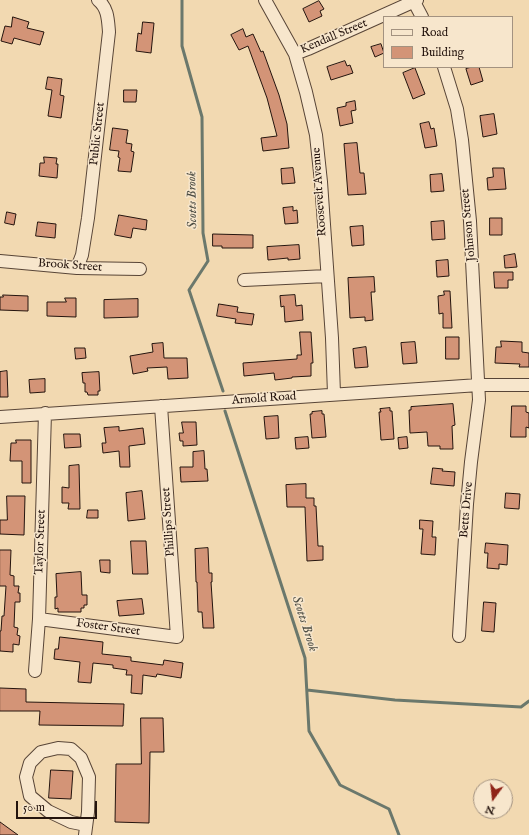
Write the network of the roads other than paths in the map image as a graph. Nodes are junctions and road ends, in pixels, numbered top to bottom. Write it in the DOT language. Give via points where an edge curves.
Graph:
graph roads {
  1 [pos="265,0"];
  2 [pos="415,0"];
  3 [pos="99,1"];
  4 [pos="422,16"];
  5 [pos="295,54"];
  6 [pos="444,68"];
  7 [pos="0,260"];
  8 [pos="77,268"];
  9 [pos="140,269"];
  10 [pos="327,276"];
  11 [pos="244,280"];
  12 [pos="479,385"];
  13 [pos="529,385"];
  14 [pos="334,394"];
  15 [pos="161,406"];
  16 [pos="45,413"];
  17 [pos="0,416"];
  18 [pos="39,619"];
  19 [pos="459,636"];
  20 [pos="177,637"];
  21 [pos="36,671"];
  22 [pos="85,830"];
  1 -- 5 [label="street, Roosevelt Avenue"];
  2 -- 4 [label="street"];
  2 -- 5 [label="street, Kendall Street"];
  3 -- 8 [label="street, Public Street" via="107,13 109,32 88,218"];
  5 -- 10 [label="street, Roosevelt Avenue" via="316,135"];
  6 -- 12 [label="street, Johnson Street" via="457,109 462,140 470,221"];
  7 -- 8 [label="street, Brook Street"];
  8 -- 9 [label="street, Brook Street"];
  10 -- 11 [label="street"];
  10 -- 14 [label="street, Roosevelt Avenue"];
  12 -- 13 [label="street, Arnold Road"];
  12 -- 14 [label="street, Arnold Road"];
  12 -- 19 [label="street, Betts Drive" via="467,504"];
  14 -- 15 [label="street, Arnold Road"];
  15 -- 16 [label="street, Arnold Road"];
  15 -- 20 [label="street, Phillips Street"];
  16 -- 17 [label="street, Arnold Road"];
  16 -- 18 [label="street, Taylor Street"];
  18 -- 20 [label="street, Foster Street"];
  18 -- 21 [label="street, Taylor Street"];
  22 -- 22 [label="street" via="89,777 81,758 71,749 58,748 41,752 30,763 26,777 30,796 48,811"];
}
